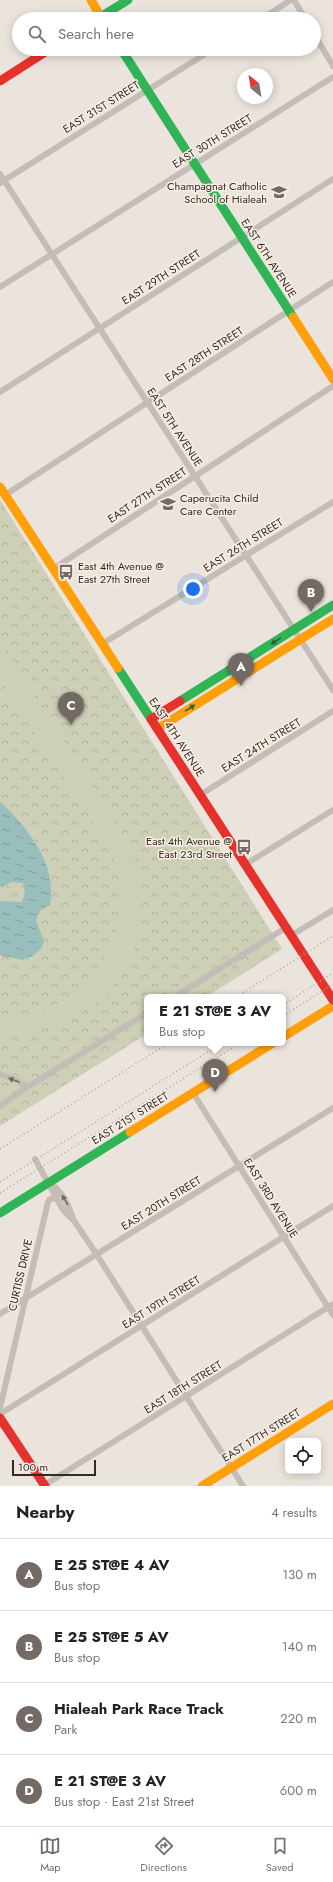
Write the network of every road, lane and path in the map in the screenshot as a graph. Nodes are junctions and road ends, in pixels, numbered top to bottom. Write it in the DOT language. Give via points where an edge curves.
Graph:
graph roads {
  1 [pos="91,0"];
  2 [pos="128,0"];
  3 [pos="293,0"];
  4 [pos="97,12"];
  5 [pos="109,12"];
  6 [pos="273,12"];
  7 [pos="301,12"];
  8 [pos="321,46"];
  9 [pos="39,56"];
  10 [pos="126,56"];
  11 [pos="202,56"];
  12 [pos="333,66"];
  13 [pos="333,77"];
  14 [pos="0,81"];
  15 [pos="148,90"];
  16 [pos="195,164"];
  17 [pos="0,174"];
  18 [pos="333,179"];
  19 [pos="2,182"];
  20 [pos="242,237"];
  21 [pos="52,254"];
  22 [pos="333,282"];
  23 [pos="0,287"];
  24 [pos="289,311"];
  25 [pos="99,329"];
  26 [pos="333,379"];
  27 [pos="333,386"];
  28 [pos="0,392"];
  29 [pos="147,403"];
  30 [pos="194,476"];
  31 [pos="0,487"];
  32 [pos="5,495"];
  33 [pos="333,502"];
  34 [pos="246,554"];
  35 [pos="52,569"];
  36 [pos="333,605"];
  37 [pos="333,618"];
  38 [pos="294,630"];
  39 [pos="300,639"];
  40 [pos="102,644"];
  41 [pos="333,690"];
  42 [pos="333,711"];
  43 [pos="151,719"];
  44 [pos="157,729"];
  45 [pos="200,795"];
  46 [pos="333,810"];
  47 [pos="246,864"];
  48 [pos="333,910"];
  49 [pos="287,927"];
  50 [pos="292,935"];
  51 [pos="179,994"];
  52 [pos="333,1000"];
  53 [pos="333,1006"];
  54 [pos="144,1016"];
  55 [pos="286,1035"];
  56 [pos="268,1046"];
  57 [pos="0,1074"];
  58 [pos="26,1088"];
  59 [pos="192,1093"];
  60 [pos="2,1106"];
  61 [pos="333,1108"];
  62 [pos="35,1159"];
  63 [pos="240,1166"];
  64 [pos="49,1182"];
  65 [pos="56,1198"];
  66 [pos="333,1206"];
  67 [pos="0,1213"];
  68 [pos="75,1222"];
  69 [pos="284,1237"];
  70 [pos="97,1255"];
  71 [pos="25,1299"];
  72 [pos="330,1306"];
  73 [pos="0,1314"];
  74 [pos="333,1315"];
  75 [pos="141,1327"];
  76 [pos="186,1397"];
  77 [pos="333,1404"];
  78 [pos="0,1408"];
  79 [pos="0,1414"];
  80 [pos="0,1418"];
  81 [pos="231,1468"];
  82 [pos="44,1486"];
  83 [pos="202,1486"];
  84 [pos="243,1486"];
  1 -- 4 [label="main road"];
  2 -- 5 [label="main road"];
  3 -- 6 [label="street"];
  3 -- 7 [label="street"];
  8 -- 12 [label="street"];
  9 -- 14 [label="main road"];
  10 -- 15 [label="main road, EAST 6TH AVENUE"];
  11 -- 15 [label="street, EAST 31ST STREET"];
  13 -- 16 [label="street, EAST 30TH STREET"];
  15 -- 16 [label="main road, EAST 6TH AVENUE"];
  15 -- 19 [label="street, EAST 31ST STREET"];
  16 -- 20 [label="main road, EAST 6TH AVENUE"];
  16 -- 21 [label="street, EAST 30TH STREET"];
  17 -- 19 [label="street, EAST 5TH AVENUE"];
  18 -- 20 [label="street, EAST 29TH STREET"];
  19 -- 21 [label="street, EAST 5TH AVENUE"];
  20 -- 24 [label="main road, EAST 6TH AVENUE"];
  20 -- 25 [label="street, EAST 29TH STREET"];
  21 -- 23 [label="street, EAST 30TH STREET"];
  21 -- 25 [label="street, EAST 5TH AVENUE"];
  22 -- 24 [label="street, EAST 28TH STREET"];
  24 -- 26 [label="main road, EAST 6TH AVENUE"];
  24 -- 29 [label="street, EAST 28TH STREET"];
  25 -- 28 [label="street, EAST 29TH STREET"];
  25 -- 29 [label="street, EAST 5TH AVENUE"];
  27 -- 30 [label="street, EAST 27TH STREET"];
  29 -- 30 [label="street, EAST 5TH AVENUE"];
  29 -- 32 [label="street, EAST 28TH STREET"];
  30 -- 34 [label="street, EAST 5TH AVENUE"];
  30 -- 35 [label="street, EAST 27TH STREET"];
  31 -- 32 [label="main road, EAST 4TH AVENUE"];
  32 -- 35 [label="main road, EAST 4TH AVENUE"];
  33 -- 34 [label="street, EAST 26TH STREET"];
  34 -- 38 [label="street, EAST 5TH AVENUE"];
  34 -- 40 [label="street, EAST 26TH STREET"];
  35 -- 40 [label="main road, EAST 4TH AVENUE"];
  36 -- 38 [label="main road"];
  37 -- 39 [label="main road"];
  38 -- 39 [label="street, EAST 5TH AVENUE"];
  38 -- 43 [label="main road, one-way"];
  39 -- 41 [label="street, EAST 5TH AVENUE"];
  44 -- 39 [label="main road, one-way"];
  40 -- 43 [label="main road, EAST 4TH AVENUE"];
  42 -- 45 [label="street, EAST 24TH STREET"];
  43 -- 44 [label="main road, EAST 4TH AVENUE"];
  44 -- 45 [label="main road, EAST 4TH AVENUE"];
  45 -- 47 [label="main road, EAST 4TH AVENUE"];
  46 -- 47 [label="street"];
  47 -- 49 [label="main road, EAST 4TH AVENUE"];
  48 -- 50 [label="street"];
  49 -- 50 [label="main road, EAST 4TH AVENUE"];
  49 -- 51 [label="street"];
  50 -- 52 [label="main road, EAST 4TH AVENUE"];
  53 -- 55 [label="main road"];
  54 -- 58 [label="street"];
  56 -- 59 [label="main road, EAST 21ST STREET"];
  58 -- 57 [label="street, one-way" via="20,1082"];
  58 -- 60 [label="street"];
  59 -- 63 [label="street, EAST 3RD AVENUE"];
  59 -- 64 [label="main road, EAST 21ST STREET"];
  61 -- 63 [label="street, EAST 20TH STREET"];
  62 -- 64 [label="street"];
  63 -- 69 [label="street, EAST 3RD AVENUE"];
  63 -- 70 [label="street, EAST 20TH STREET"];
  64 -- 65 [label="street"];
  64 -- 67 [label="main road, EAST 21ST STREET"];
  68 -- 64 [label="street, one-way" via="57,1188"];
  65 -- 68 [label="street"];
  65 -- 71 [label="street, CURTISS DRIVE" via="48,1202"];
  66 -- 69 [label="street, EAST 19TH STREET"];
  68 -- 70 [label="street"];
  69 -- 72 [label="street, EAST 3RD AVENUE"];
  69 -- 75 [label="street, EAST 19TH STREET"];
  70 -- 71 [label="street, EAST 20TH STREET"];
  70 -- 75 [label="street"];
  71 -- 73 [label="street, EAST 20TH STREET"];
  71 -- 78 [label="street, CURTISS DRIVE"];
  72 -- 74 [label="street, EAST 3RD AVENUE"];
  72 -- 76 [label="street, EAST 18TH STREET"];
  75 -- 76 [label="street"];
  75 -- 79 [label="street, EAST 19TH STREET"];
  76 -- 81 [label="street"];
  76 -- 82 [label="street, EAST 18TH STREET"];
  77 -- 81 [label="main road, EAST 17TH STREET"];
  80 -- 82 [label="main road"];
  81 -- 83 [label="main road, EAST 17TH STREET"];
  81 -- 84 [label="street"];
}
